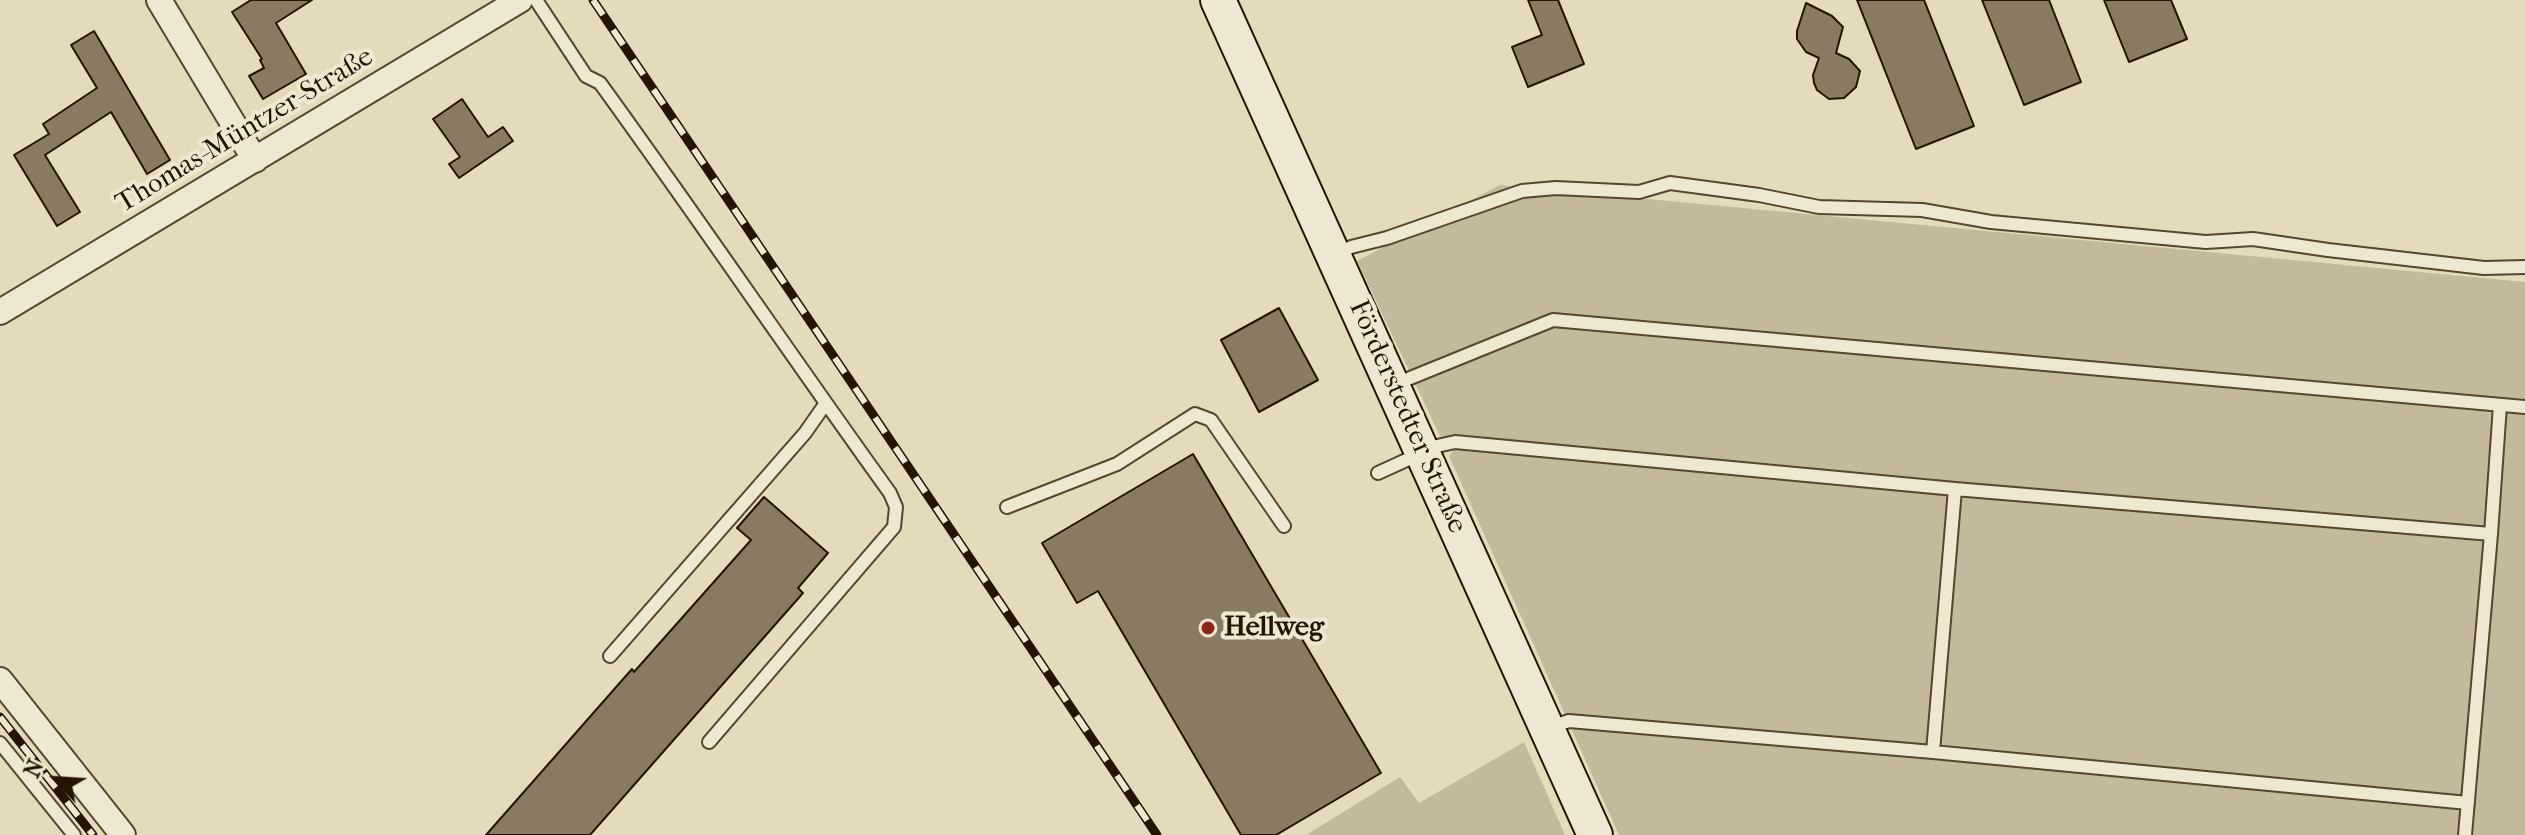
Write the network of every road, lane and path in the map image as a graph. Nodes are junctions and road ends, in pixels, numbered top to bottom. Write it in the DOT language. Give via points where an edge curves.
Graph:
graph roads {
  1 [pos="159,0"];
  2 [pos="520,0"];
  3 [pos="536,0"];
  4 [pos="1218,0"];
  5 [pos="255,160"];
  6 [pos="1334,256"];
  7 [pos="2525,267"];
  8 [pos="0,312"];
  9 [pos="1393,385"];
  10 [pos="826,403"];
  11 [pos="2500,405"];
  12 [pos="2525,407"];
  13 [pos="1423,452"];
  14 [pos="1378,473"];
  15 [pos="1955,489"];
  16 [pos="1007,507"];
  17 [pos="1284,526"];
  18 [pos="2491,534"];
  19 [pos="610,656"];
  20 [pos="0,680"];
  21 [pos="1547,728"];
  22 [pos="709,742"];
  23 [pos="0,743"];
  24 [pos="1933,752"];
  25 [pos="2468,803"];
  26 [pos="74,835"];
  27 [pos="123,835"];
  28 [pos="1595,835"];
  29 [pos="2465,835"];
  1 -- 5 [label="street"];
  2 -- 5 [label="street, Thomas-Müntzer-Straße"];
  3 -- 10 [label="lane"];
  4 -- 6 [label="main road, Förderstedter Straße"];
  5 -- 8 [label="street, Thomas-Müntzer-Straße"];
  6 -- 7 [label="lane" via="1522,191 1639,192 1670,183 1819,207 1922,210 2206,242 2253,239 2484,268"];
  6 -- 9 [label="main road, Förderstedter Straße"];
  9 -- 11 [label="lane" via="1553,320"];
  9 -- 13 [label="main road, Förderstedter Straße"];
  10 -- 19 [label="lane"];
  10 -- 22 [label="lane" via="890,493 896,507 894,527"];
  11 -- 12 [label="lane"];
  11 -- 18 [label="lane"];
  13 -- 14 [label="lane"];
  13 -- 15 [label="lane" via="1455,442"];
  13 -- 21 [label="main road, Förderstedter Straße"];
  15 -- 18 [label="lane"];
  15 -- 24 [label="lane"];
  16 -- 17 [label="lane" via="1117,464 1195,414 1211,420"];
  18 -- 25 [label="lane"];
  20 -- 27 [label="street"];
  21 -- 24 [label="lane" via="1569,721"];
  21 -- 28 [label="main road, Förderstedter Straße"];
  23 -- 26 [label="lane"];
  24 -- 25 [label="lane"];
  25 -- 29 [label="lane"];
}
